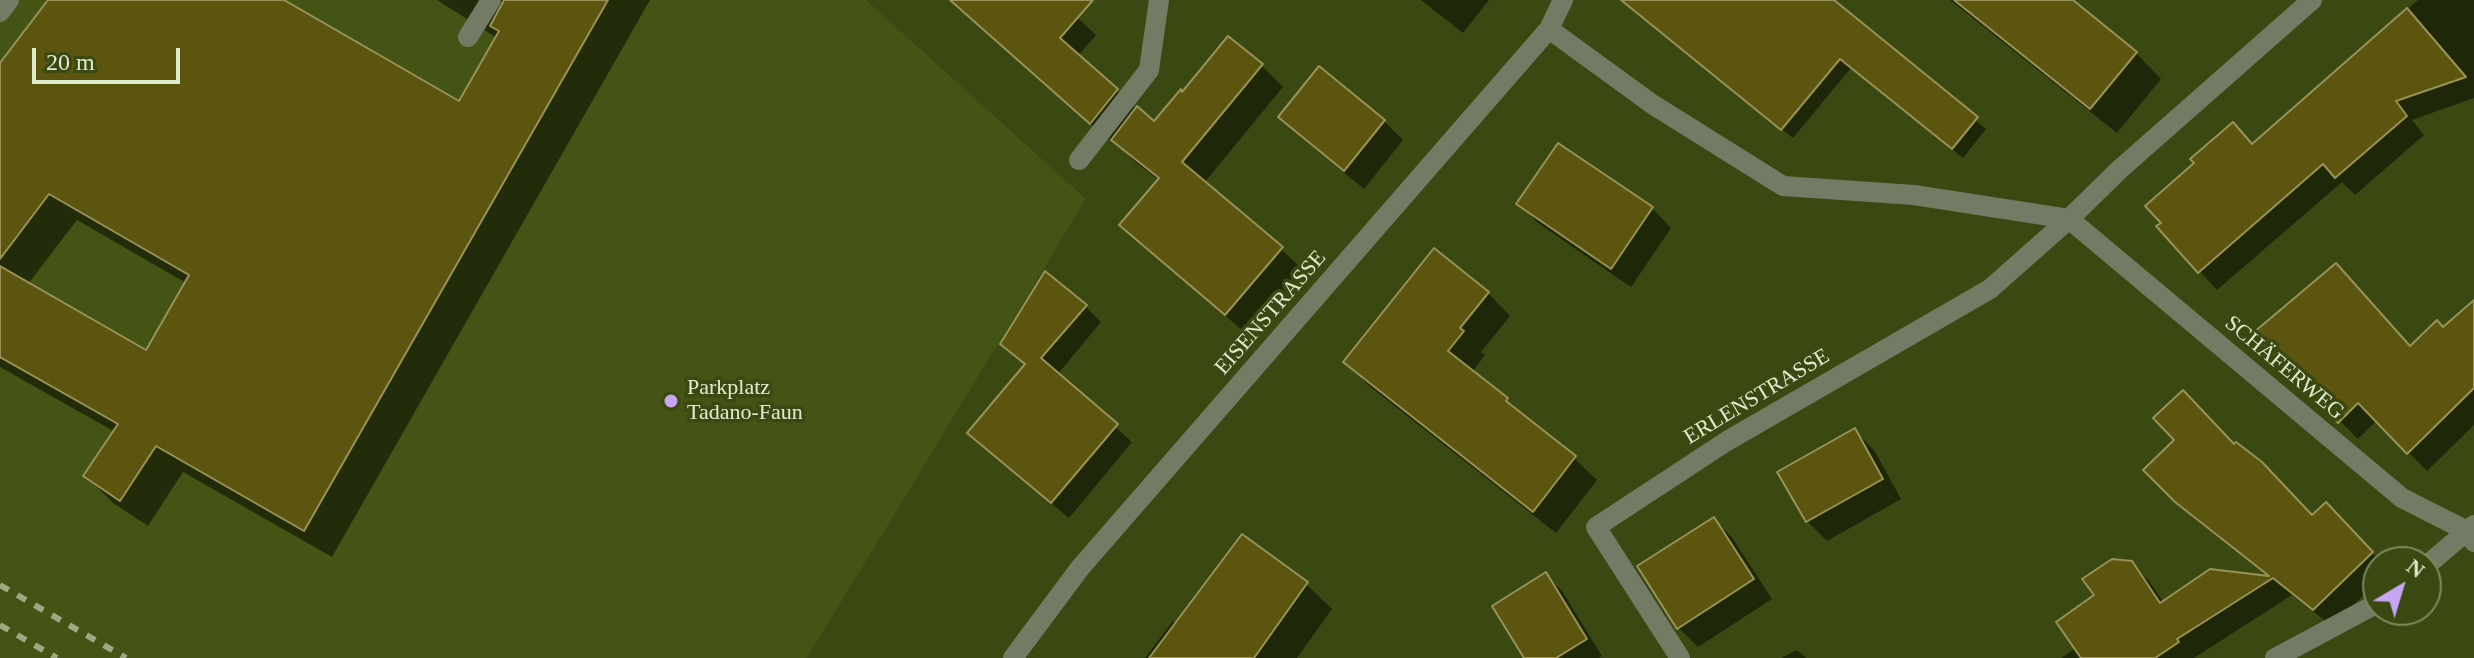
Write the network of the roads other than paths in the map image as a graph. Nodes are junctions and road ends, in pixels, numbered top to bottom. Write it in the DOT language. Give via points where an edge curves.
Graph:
graph roads {
  1 [pos="9,0"];
  2 [pos="491,0"];
  3 [pos="1159,0"];
  4 [pos="1563,0"];
  5 [pos="2312,0"];
  6 [pos="0,12"];
  7 [pos="1549,29"];
  8 [pos="468,37"];
  9 [pos="1079,160"];
  10 [pos="2069,219"];
  11 [pos="2472,532"];
  12 [pos="2442,554"];
  13 [pos="2362,612"];
  14 [pos="1013,658"];
  15 [pos="1680,658"];
  16 [pos="2275,658"];
  1 -- 6 [label="street"];
  2 -- 8 [label="street"];
  3 -- 9 [label="street" via="1149,70"];
  4 -- 7 [label="street, EISENSTRASSE"];
  5 -- 10 [label="street"];
  7 -- 10 [label="street" via="1652,104 1783,186 1914,195"];
  7 -- 14 [label="street, EISENSTRASSE" via="1080,568"];
  10 -- 11 [label="street, SCHÄFERWEG" via="2402,498"];
  10 -- 15 [label="street, ERLENSTRASSE" via="1990,289 1727,441 1596,527"];
  11 -- 12 [label="street"];
  13 -- 16 [label="street"];
}
